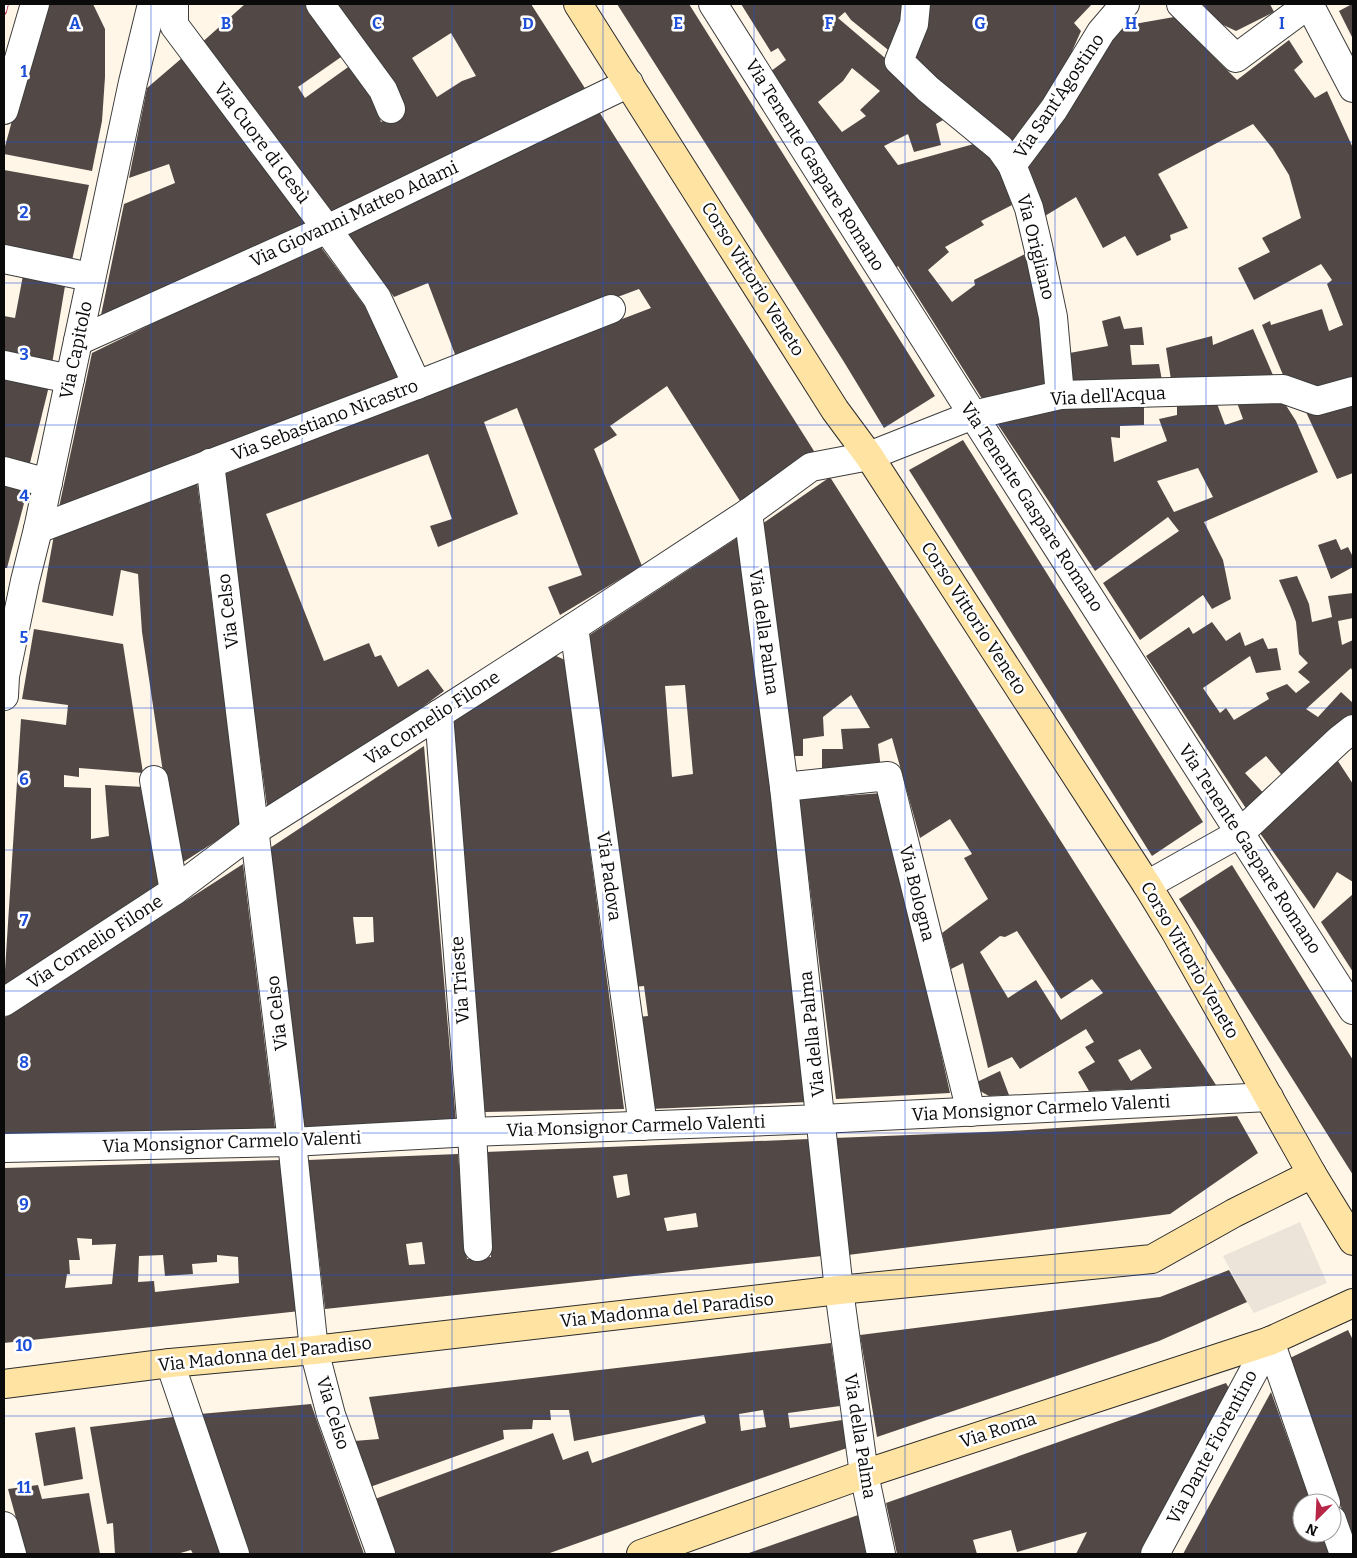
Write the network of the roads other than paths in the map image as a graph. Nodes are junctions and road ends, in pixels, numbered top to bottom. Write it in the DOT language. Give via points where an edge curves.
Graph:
graph roads {
  1 [pos="35,4"];
  2 [pos="152,4"];
  3 [pos="174,4"];
  4 [pos="320,4"];
  5 [pos="578,4"];
  6 [pos="713,4"];
  7 [pos="916,4"];
  8 [pos="1125,4"];
  9 [pos="1181,4"];
  10 [pos="1309,4"];
  11 [pos="629,83"];
  12 [pos="1353,88"];
  13 [pos="391,109"];
  14 [pos="4,110"];
  15 [pos="1012,165"];
  16 [pos="327,229"];
  17 [pos="4,259"];
  18 [pos="90,277"];
  19 [pos="611,309"];
  20 [pos="78,341"];
  21 [pos="4,365"];
  22 [pos="70,379"];
  23 [pos="417,385"];
  24 [pos="1353,391"];
  25 [pos="1060,395"];
  26 [pos="973,414"];
  27 [pos="870,456"];
  28 [pos="210,463"];
  29 [pos="4,471"];
  30 [pos="48,483"];
  31 [pos="748,513"];
  32 [pos="38,529"];
  33 [pos="14,578"];
  34 [pos="574,627"];
  35 [pos="4,683"];
  36 [pos="440,714"];
  37 [pos="1353,729"];
  38 [pos="154,780"];
  39 [pos="784,787"];
  40 [pos="254,831"];
  41 [pos="1240,832"];
  42 [pos="1147,885"];
  43 [pos="174,891"];
  44 [pos="4,1002"];
  45 [pos="1353,1010"];
  46 [pos="1269,1097"];
  47 [pos="971,1112"];
  48 [pos="821,1119"];
  49 [pos="643,1126"];
  50 [pos="472,1132"];
  51 [pos="292,1142"];
  52 [pos="4,1148"];
  53 [pos="1312,1174"];
  54 [pos="1353,1242"];
  55 [pos="478,1247"];
  56 [pos="839,1290"];
  57 [pos="1353,1303"];
  58 [pos="1270,1340"];
  59 [pos="314,1350"];
  60 [pos="170,1363"];
  61 [pos="4,1384"];
  62 [pos="864,1474"];
  63 [pos="1323,1493"];
  64 [pos="4,1526"];
  65 [pos="12,1554"];
  66 [pos="236,1554"];
  67 [pos="381,1554"];
  68 [pos="641,1554"];
  69 [pos="881,1554"];
  70 [pos="1155,1554"];
  1 -- 14 [label="street"];
  2 -- 18 [label="street, Via Capitolo"];
  3 -- 16 [label="street, Via Cuore di Gesù" via="174,25"];
  4 -- 13 [label="street" via="383,90"];
  5 -- 11 [label="main road, Corso Vittorio Veneto"];
  6 -- 26 [label="street, Via Tenente Gaspare Romano"];
  7 -- 15 [label="street, Via Origliano" via="914,24 899,60 928,89 1000,148"];
  8 -- 15 [label="street, Via Sant'Agostino" via="1102,32 1054,109"];
  9 -- 10 [label="street" via="1236,58"];
  10 -- 12 [label="street"];
  11 -- 16 [label="street, Via Giovanni Matteo Adami"];
  11 -- 27 [label="main road, Corso Vittorio Veneto" via="835,410"];
  15 -- 25 [label="street, Via Origliano" via="1029,208 1053,317"];
  16 -- 20 [label="street, Via Giovanni Matteo Adami"];
  16 -- 23 [label="street, Via Cuore di Gesù" via="378,298"];
  17 -- 18 [label="street"];
  18 -- 20 [label="street, Via Capitolo"];
  19 -- 23 [label="street, Via Sebastiano Nicastro"];
  20 -- 22 [label="street, Via Capitolo"];
  21 -- 22 [label="street"];
  22 -- 30 [label="street, Via Capitolo"];
  23 -- 28 [label="street, Via Sebastiano Nicastro"];
  24 -- 25 [label="street, Via dell'Acqua" via="1317,401 1283,389"];
  25 -- 26 [label="street, Via dell'Acqua"];
  26 -- 27 [label="street, Via dell'Acqua"];
  26 -- 41 [label="street, Via Tenente Gaspare Romano"];
  27 -- 31 [label="street, Via Cornelio Filone" via="811,468"];
  27 -- 42 [label="main road, Corso Vittorio Veneto"];
  28 -- 32 [label="street, Via Sebastiano Nicastro"];
  28 -- 40 [label="street, Via Celso"];
  29 -- 30 [label="street"];
  30 -- 32 [label="street, Via Capitolo"];
  31 -- 34 [label="street, Via Cornelio Filone"];
  31 -- 39 [label="street, Via della Palma"];
  32 -- 33 [label="street, Via Capitolo"];
  33 -- 35 [label="street, Via Capitolo"];
  34 -- 36 [label="street, Via Cornelio Filone"];
  34 -- 49 [label="street, Via Padova"];
  36 -- 40 [label="street, Via Cornelio Filone"];
  36 -- 50 [label="street, Via Trieste"];
  37 -- 41 [label="street"];
  38 -- 43 [label="street"];
  39 -- 47 [label="street, Via Bologna" via="888,776"];
  39 -- 48 [label="street, Via della Palma"];
  40 -- 43 [label="street, Via Cornelio Filone"];
  40 -- 51 [label="street, Via Celso"];
  41 -- 42 [label="street"];
  41 -- 45 [label="street, Via Tenente Gaspare Romano"];
  42 -- 46 [label="main road, Corso Vittorio Veneto"];
  43 -- 44 [label="street, Via Cornelio Filone"];
  46 -- 47 [label="street, Via Monsignor Carmelo Valenti"];
  46 -- 53 [label="main road, Corso Vittorio Veneto"];
  47 -- 48 [label="street, Via Monsignor Carmelo Valenti"];
  48 -- 49 [label="street, Via Monsignor Carmelo Valenti"];
  48 -- 56 [label="street, Via della Palma"];
  49 -- 50 [label="street, Via Monsignor Carmelo Valenti"];
  50 -- 51 [label="street, Via Monsignor Carmelo Valenti"];
  50 -- 55 [label="street, Via Trieste"];
  51 -- 52 [label="street, Via Monsignor Carmelo Valenti"];
  51 -- 59 [label="street, Via Celso"];
  53 -- 54 [label="main road, Corso Vittorio Veneto"];
  53 -- 56 [label="main road, Via Madonna del Paradiso" via="1152,1258"];
  56 -- 59 [label="main road, Via Madonna del Paradiso"];
  56 -- 62 [label="street, Via della Palma"];
  57 -- 58 [label="main road, Via Roma"];
  58 -- 62 [label="main road, Via Roma"];
  58 -- 63 [label="street"];
  58 -- 70 [label="street, Via Dante Fiorentino"];
  59 -- 60 [label="main road, Via Madonna del Paradiso"];
  59 -- 67 [label="street, Via Celso" via="330,1415"];
  60 -- 61 [label="main road, Via Madonna del Paradiso"];
  60 -- 66 [label="street"];
  62 -- 68 [label="main road, Via Roma"];
  62 -- 69 [label="street, Via della Palma"];
  64 -- 65 [label="street"];
}
